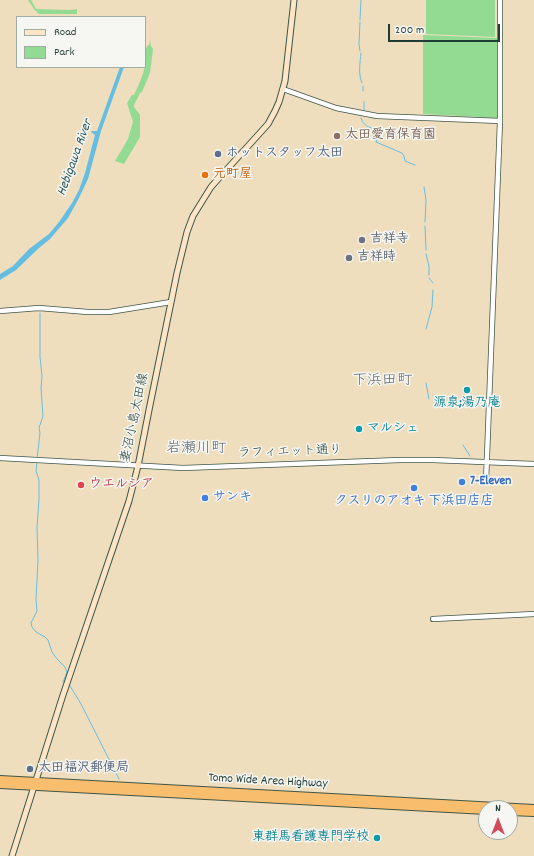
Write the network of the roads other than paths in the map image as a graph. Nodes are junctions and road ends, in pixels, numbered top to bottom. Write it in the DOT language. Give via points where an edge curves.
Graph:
graph roads {
  1 [pos="294,0"];
  2 [pos="500,0"];
  3 [pos="283,89"];
  4 [pos="500,121"];
  5 [pos="172,302"];
  6 [pos="0,311"];
  7 [pos="0,458"];
  8 [pos="487,462"];
  9 [pos="534,464"];
  10 [pos="138,466"];
  11 [pos="486,482"];
  12 [pos="534,614"];
  13 [pos="433,619"];
  14 [pos="0,779"];
  15 [pos="35,784"];
  16 [pos="0,785"];
  17 [pos="534,808"];
  18 [pos="478,811"];
  19 [pos="518,812"];
  20 [pos="534,813"];
  21 [pos="12,856"];
  1 -- 3 [label="main road, 妻沼小島太田線"];
  2 -- 4 [label="street"];
  3 -- 4 [label="street" via="336,108 377,116"];
  3 -- 5 [label="main road, 妻沼小島太田線" via="268,124 219,178 194,216 187,232"];
  4 -- 8 [label="street"];
  5 -- 6 [label="street" via="109,312 39,308"];
  5 -- 10 [label="main road, 妻沼小島太田線"];
  7 -- 10 [label="street, ラフィエット通り"];
  8 -- 9 [label="street, ラフィエット通り"];
  8 -- 10 [label="street, ラフィエット通り" via="400,460 197,468"];
  8 -- 11 [label="street"];
  10 -- 15 [label="main road, 妻沼小島太田線" via="129,501"];
  12 -- 13 [label="street"];
  14 -- 15 [label="highway, Tomo Wide Area Highway"];
  15 -- 16 [label="highway, Tomo Wide Area Highway"];
  15 -- 17 [label="highway, Tomo Wide Area Highway"];
  15 -- 18 [label="highway, Tomo Wide Area Highway"];
  15 -- 21 [label="main road, 妻沼小島太田線"];
  19 -- 20 [label="highway"];
}
